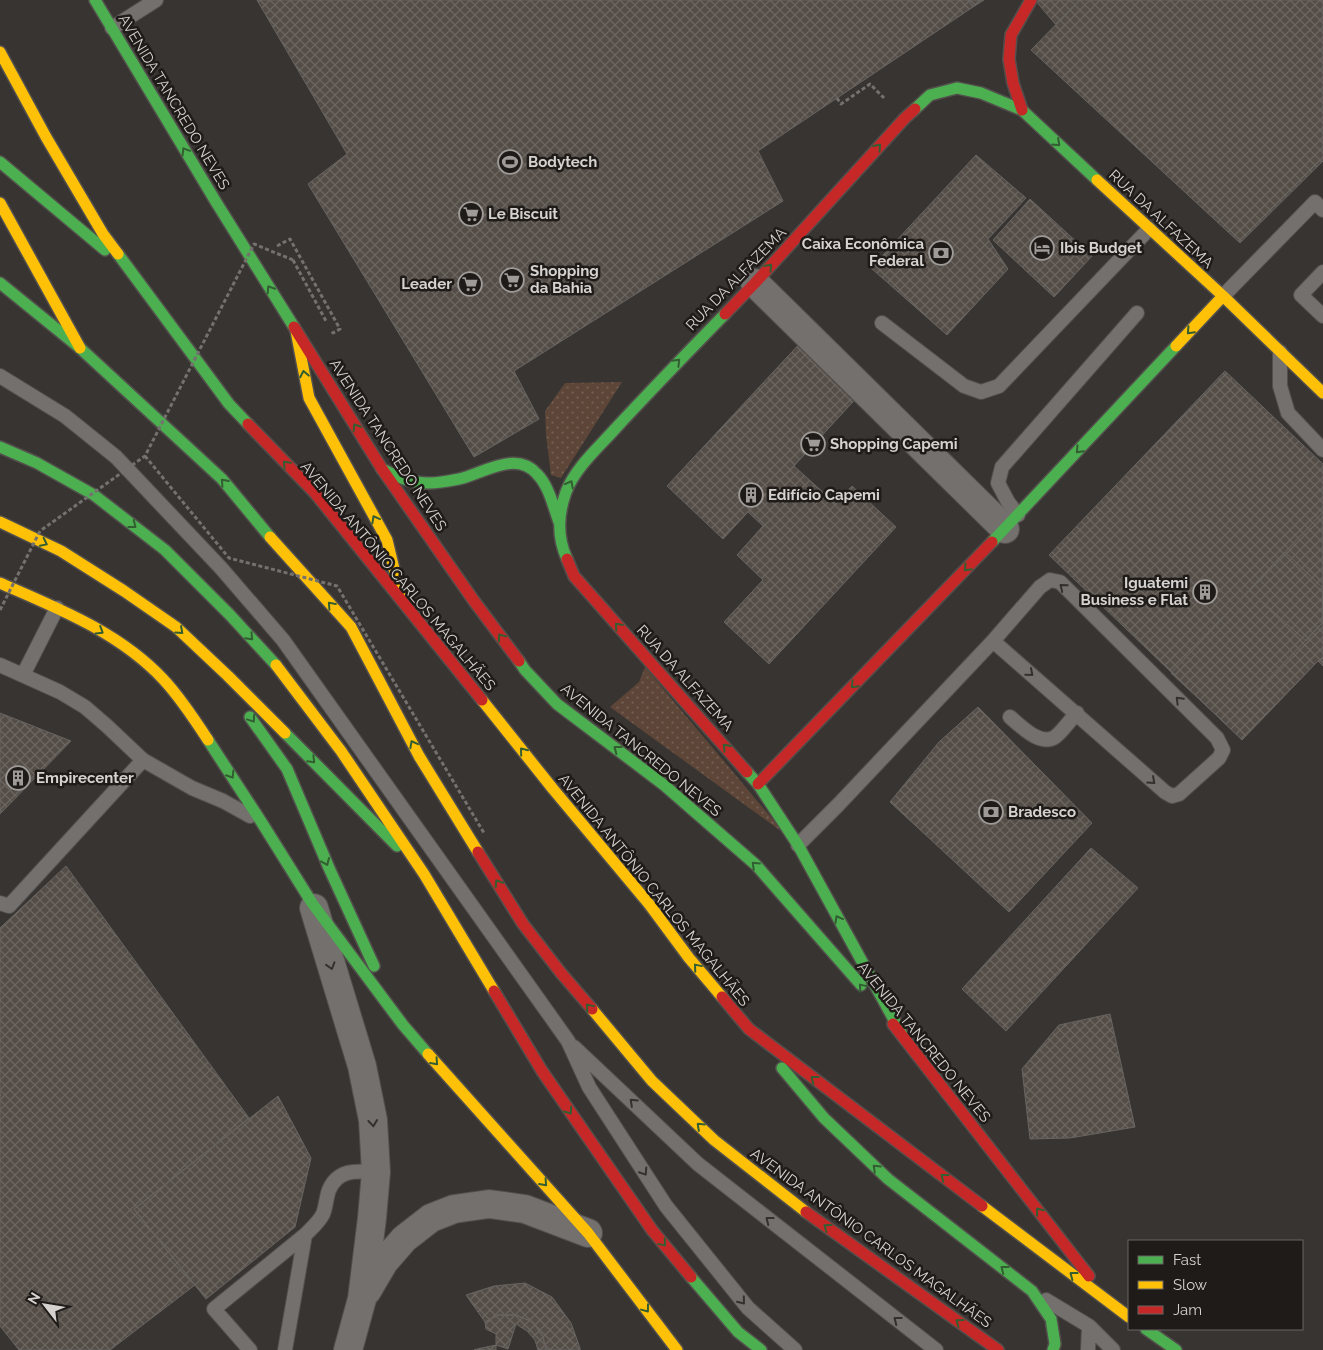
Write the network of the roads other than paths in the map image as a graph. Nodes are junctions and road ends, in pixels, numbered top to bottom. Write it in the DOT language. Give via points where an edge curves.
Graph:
graph roads {
  1 [pos="96,0"];
  2 [pos="156,0"];
  3 [pos="1031,0"];
  4 [pos="112,28"];
  5 [pos="0,52"];
  6 [pos="1022,110"];
  7 [pos="0,162"];
  8 [pos="1320,202"];
  9 [pos="0,203"];
  10 [pos="1149,229"];
  11 [pos="1323,272"];
  12 [pos="133,274"];
  13 [pos="0,283"];
  14 [pos="755,283"];
  15 [pos="1223,296"];
  16 [pos="1137,313"];
  17 [pos="1323,316"];
  18 [pos="882,323"];
  19 [pos="296,331"];
  20 [pos="80,348"];
  21 [pos="1280,352"];
  22 [pos="0,376"];
  23 [pos="1323,393"];
  24 [pos="0,448"];
  25 [pos="1323,450"];
  26 [pos="382,468"];
  27 [pos="0,522"];
  28 [pos="559,522"];
  29 [pos="1012,522"];
  30 [pos="0,583"];
  31 [pos="400,598"];
  32 [pos="57,608"];
  33 [pos="993,641"];
  34 [pos="0,665"];
  35 [pos="23,675"];
  36 [pos="228,676"];
  37 [pos="1077,713"];
  38 [pos="1010,717"];
  39 [pos="143,760"];
  40 [pos="758,784"];
  41 [pos="262,822"];
  42 [pos="798,845"];
  43 [pos="424,874"];
  44 [pos="0,902"];
  45 [pos="312,903"];
  46 [pos="403,1025"];
  47 [pos="749,1029"];
  48 [pos="904,1038"];
  49 [pos="568,1041"];
  50 [pos="376,1172"];
  51 [pos="588,1233"];
  52 [pos="305,1235"];
  53 [pos="1032,1291"];
  54 [pos="362,1299"];
  55 [pos="1112,1305"];
  56 [pos="1128,1316"];
  57 [pos="1089,1326"];
  58 [pos="1147,1330"];
  59 [pos="250,1350"];
  60 [pos="285,1350"];
  61 [pos="348,1350"];
  62 [pos="677,1350"];
  63 [pos="760,1350"];
  64 [pos="795,1350"];
  65 [pos="936,1350"];
  66 [pos="998,1350"];
  67 [pos="1053,1350"];
  68 [pos="1088,1350"];
  69 [pos="1113,1350"];
  70 [pos="1176,1350"];
  1 -- 4 [label="main road, AVENIDA TANCREDO NEVES"];
  2 -- 4 [label="lane"];
  3 -- 6 [label="main road" via="1011,35 1009,51 1013,83"];
  19 -- 4 [label="main road, AVENIDA TANCREDO NEVES, one-way"];
  5 -- 12 [label="main road" via="103,234"];
  6 -- 10 [label="main road, RUA DA ALFAZEMA, one-way"];
  14 -- 6 [label="main road, RUA DA ALFAZEMA, one-way" via="905,118 930,95 957,88 981,93"];
  7 -- 12 [label="main road"];
  8 -- 15 [label="lane"];
  9 -- 20 [label="main road"];
  10 -- 15 [label="main road, RUA DA ALFAZEMA"];
  10 -- 18 [label="lane" via="999,386 981,392 964,386"];
  11 -- 17 [label="lane" via="1301,296"];
  31 -- 12 [label="main road, AVENIDA ANTÔNIO CARLOS MAGALHÃES, one-way" via="315,493 229,404"];
  13 -- 20 [label="main road, AVENIDA ANTÔNIO CARLOS MAGALHÃES"];
  28 -- 14 [label="main road, RUA DA ALFAZEMA, one-way" via="566,492 592,454"];
  14 -- 29 [label="street"];
  15 -- 21 [label="main road, RUA DA ALFAZEMA"];
  15 -- 29 [label="main road, one-way"];
  16 -- 29 [label="lane" via="1002,467 998,483 1008,502"];
  26 -- 19 [label="main road, AVENIDA TANCREDO NEVES, one-way"];
  31 -- 19 [label="main road, one-way" via="387,540 309,398"];
  66 -- 20 [label="main road, AVENIDA ANTÔNIO CARLOS MAGALHÃES, one-way" via="802,1210 714,1140 652,1081 524,924 419,756 351,627 222,479"];
  21 -- 23 [label="main road, RUA DA ALFAZEMA"];
  21 -- 25 [label="lane" via="1280,386 1288,413"];
  22 -- 49 [label="lane" via="65,416 116,457 221,568 283,640"];
  24 -- 43 [label="main road, one-way" via="37,463 94,495 165,550 279,668 341,751"];
  26 -- 28 [label="main road" via="404,480 428,483 460,479 506,463 524,464 538,473"];
  48 -- 26 [label="main road, AVENIDA TANCREDO NEVES, one-way" via="756,865 664,785 557,704 525,670"];
  27 -- 36 [label="main road, one-way" via="61,551 124,591 176,627"];
  40 -- 28 [label="main road, RUA DA ALFAZEMA, one-way" via="574,576 562,548"];
  29 -- 40 [label="main road, one-way"];
  30 -- 32 [label="main road"];
  47 -- 31 [label="main road, AVENIDA ANTÔNIO CARLOS MAGALHÃES, one-way"];
  32 -- 35 [label="lane"];
  32 -- 41 [label="main road, one-way" via="129,649 163,679 194,719"];
  33 -- 37 [label="lane, one-way"];
  37 -- 33 [label="lane, one-way" via="1172,796 1179,794 1219,758 1223,750 1217,738 1060,582 1050,580 1040,587"];
  33 -- 42 [label="lane"];
  34 -- 35 [label="lane"];
  35 -- 39 [label="lane" via="84,707"];
  36 -- 43 [label="main road, one-way"];
  36 -- 46 [label="main road, one-way" via="249,715 287,769 328,868"];
  37 -- 38 [label="lane" via="1047,740 1031,734"];
  39 -- 41 [label="lane"];
  39 -- 44 [label="lane" via="9,906"];
  40 -- 42 [label="main road, RUA DA ALFAZEMA"];
  41 -- 45 [label="main road"];
  48 -- 42 [label="main road, RUA DA ALFAZEMA, one-way"];
  43 -- 63 [label="main road, one-way" via="542,1071 652,1230 738,1332"];
  45 -- 46 [label="main road"];
  45 -- 50 [label="street, one-way" via="362,1066 373,1120"];
  46 -- 51 [label="main road, one-way"];
  53 -- 47 [label="main road, one-way" via="888,1179 824,1118"];
  55 -- 47 [label="main road, AVENIDA ANTÔNIO CARLOS MAGALHÃES, one-way"];
  55 -- 48 [label="main road, AVENIDA TANCREDO NEVES, one-way"];
  49 -- 64 [label="lane, one-way" via="590,1087 666,1206 748,1308"];
  65 -- 49 [label="lane, one-way" via="698,1164"];
  50 -- 52 [label="lane" via="356,1171 342,1174 335,1180 328,1191 324,1212"];
  50 -- 54 [label="street"];
  51 -- 54 [label="street" via="525,1209 489,1204 454,1209 431,1218 404,1239 384,1262"];
  51 -- 62 [label="main road, one-way"];
  52 -- 59 [label="lane" via="214,1309"];
  52 -- 60 [label="lane"];
  53 -- 57 [label="lane"];
  53 -- 67 [label="main road" via="1051,1318"];
  54 -- 61 [label="street"];
  55 -- 56 [label="main road, AVENIDA ANTÔNIO CARLOS MAGALHÃES"];
  57 -- 68 [label="lane"];
  57 -- 69 [label="lane"];
  58 -- 70 [label="main road"];
}
